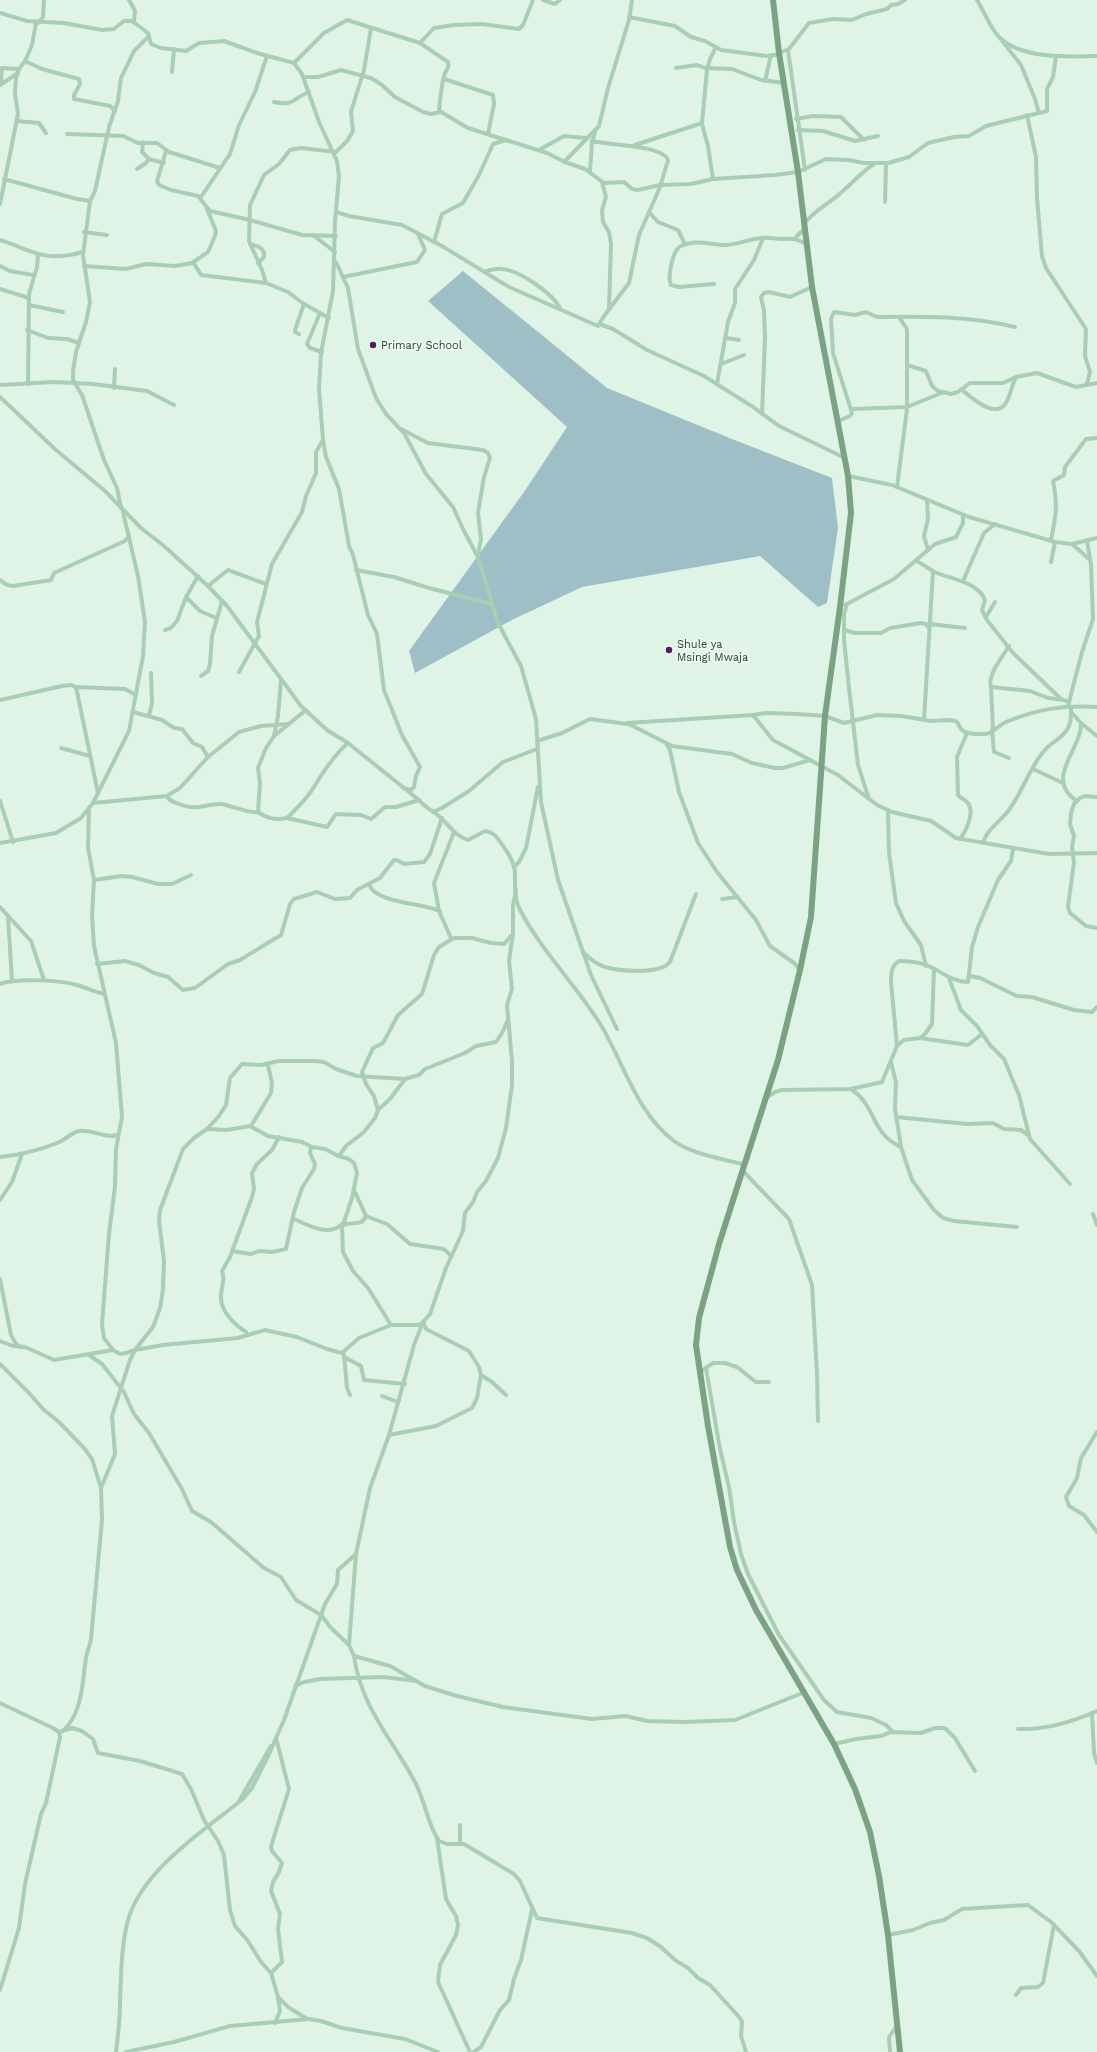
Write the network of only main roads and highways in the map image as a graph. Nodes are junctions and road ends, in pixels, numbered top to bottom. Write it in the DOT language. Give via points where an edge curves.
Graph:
graph roads {
  1 [pos="773,0"];
  2 [pos="900,2052"];
  1 -- 2 [label="main road" via="784,83 802,171 804,226 812,287 845,458 850,513 844,605 825,716 811,917 778,1060 699,1318 696,1338 699,1373 733,1557 756,1610 834,1744 855,1789 870,1832 888,1935"];
}
